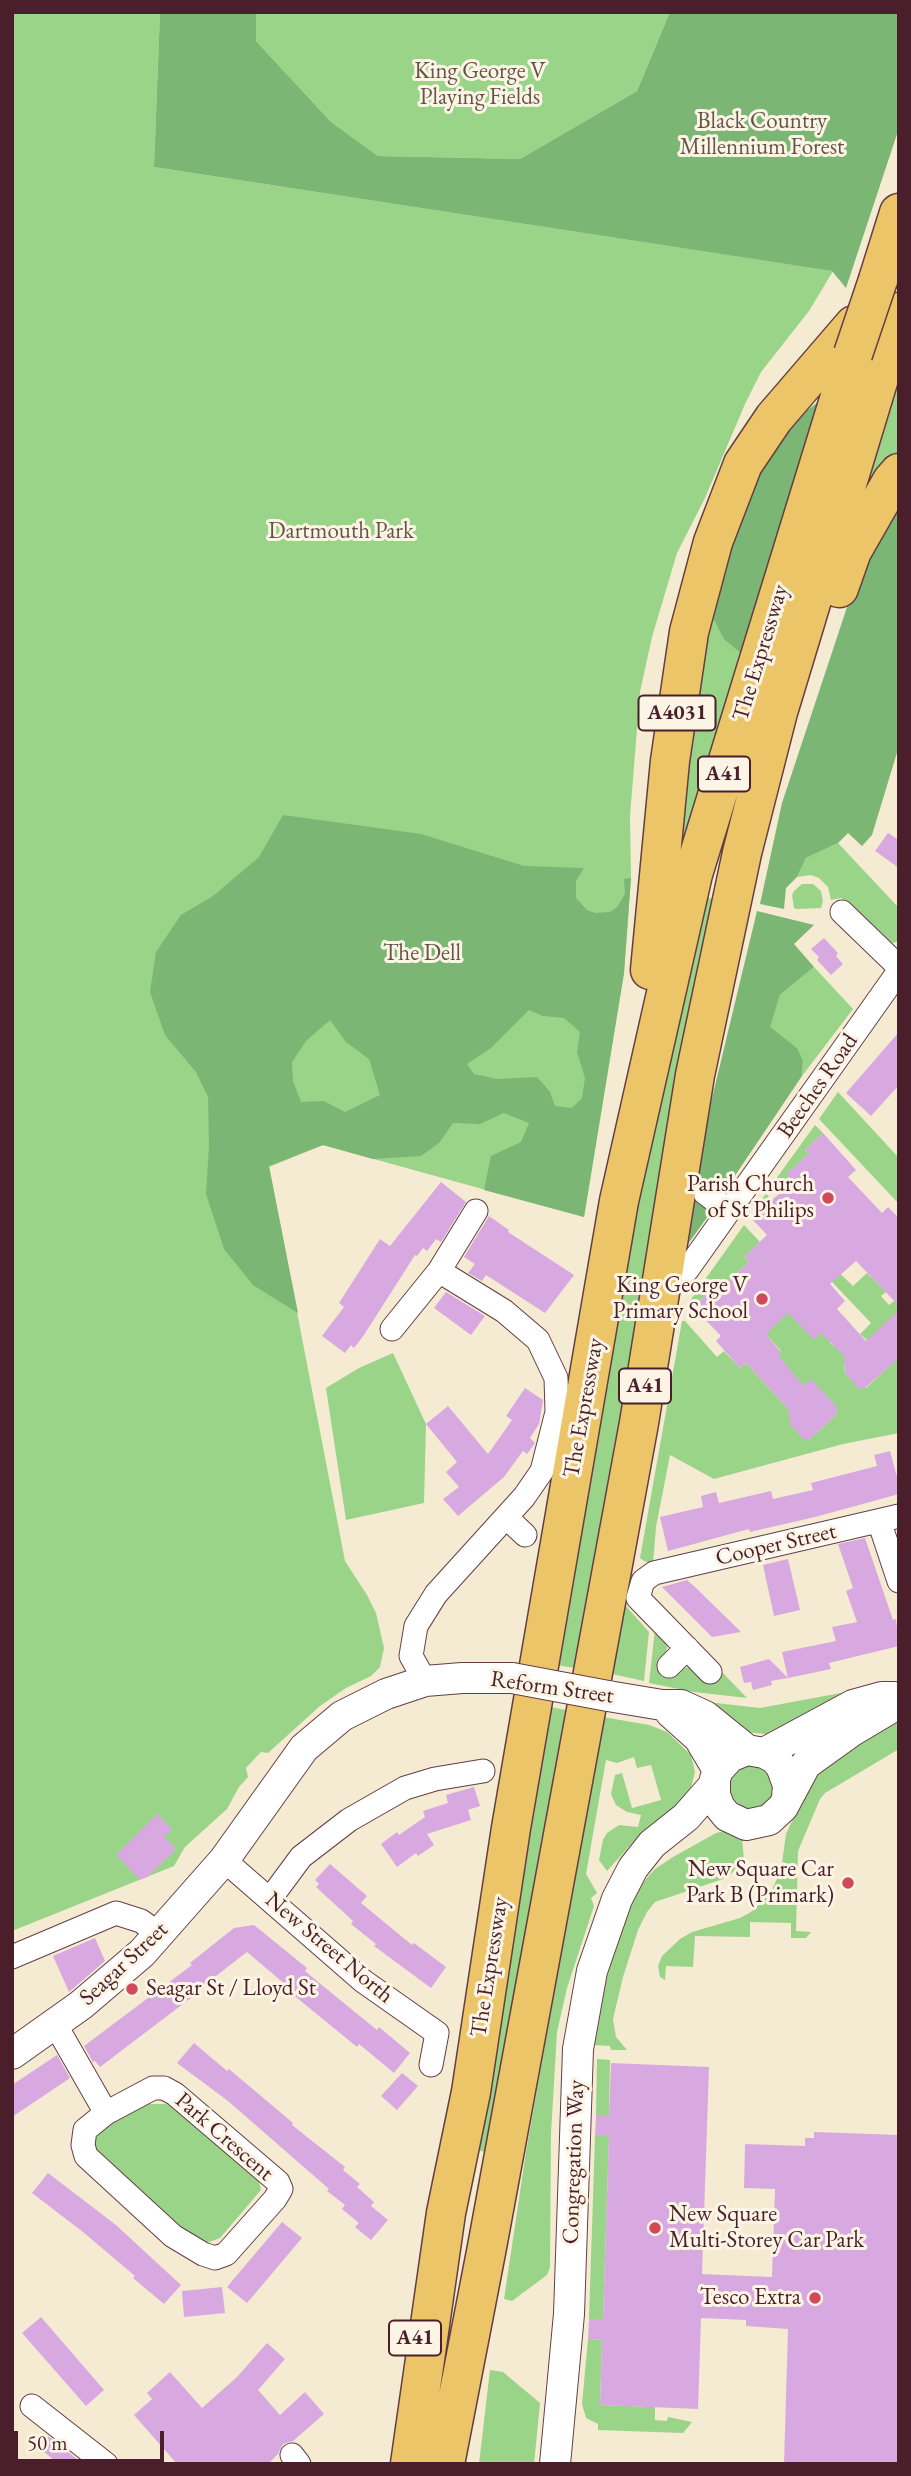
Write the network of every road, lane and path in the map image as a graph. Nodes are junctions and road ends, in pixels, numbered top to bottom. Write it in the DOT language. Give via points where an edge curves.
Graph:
graph roads {
  1 [pos="899,213"];
  2 [pos="893,301"];
  3 [pos="899,473"];
  4 [pos="842,912"];
  5 [pos="899,969"];
  6 [pos="695,1075"];
  7 [pos="705,1193"];
  8 [pos="618,1201"];
  9 [pos="475,1211"];
  10 [pos="729,1211"];
  11 [pos="687,1270"];
  12 [pos="439,1271"];
  13 [pos="392,1329"];
  14 [pos="506,1517"];
  15 [pos="889,1519"];
  16 [pos="525,1535"];
  17 [pos="899,1581"];
  18 [pos="687,1648"];
  19 [pos="669,1666"];
  20 [pos="710,1672"];
  21 [pos="425,1681"];
  22 [pos="899,1696"];
  23 [pos="899,1703"];
  24 [pos="662,1705"];
  25 [pos="755,1752"];
  26 [pos="483,1771"];
  27 [pos="716,1778"];
  28 [pos="787,1798"];
  29 [pos="739,1823"];
  30 [pos="225,1860"];
  31 [pos="633,1868"];
  32 [pos="270,1899"];
  33 [pos="159,1934"];
  34 [pos="12,1957"];
  35 [pos="55,2024"];
  36 [pos="12,2053"];
  37 [pos="431,2065"];
  38 [pos="106,2113"];
  39 [pos="446,2213"];
  40 [pos="487,2247"];
  41 [pos="32,2406"];
  42 [pos="106,2464"];
  43 [pos="387,2464"];
  44 [pos="410,2464"];
  45 [pos="445,2464"];
  46 [pos="468,2464"];
  47 [pos="555,2464"];
  1 -- 2 [label="highway, The Expressway / A41"];
  2 -- 6 [label="highway, The Expressway / A41" via="778,712 742,853"];
  2 -- 8 [label="highway, The Expressway / A41, bridge" via="853,354 693,874"];
  2 -- 8 [label="highway, A4031" via="856,323 774,418 744,464 713,542 689,632 670,761 653,948"];
  3 -- 6 [label="highway" via="852,551 809,674"];
  4 -- 5 [label="street"];
  5 -- 10 [label="street, Beeches Road"];
  6 -- 40 [label="highway, The Expressway / A41" via="639,1423"];
  7 -- 10 [label="street"];
  8 -- 39 [label="highway, The Expressway / A41" via="511,1828 471,2092"];
  9 -- 12 [label="street"];
  10 -- 11 [label="street, Beeches Road"];
  12 -- 13 [label="street"];
  12 -- 14 [label="street" via="504,1311 538,1340 556,1378 557,1412 542,1471"];
  14 -- 16 [label="street"];
  14 -- 21 [label="street" via="436,1594 416,1626 411,1656"];
  15 -- 17 [label="street"];
  15 -- 18 [label="street, Cooper Street" via="654,1573 643,1581 638,1598"];
  18 -- 19 [label="street"];
  18 -- 20 [label="street"];
  21 -- 24 [label="street, Reform Street, bridge" via="512,1678"];
  21 -- 30 [label="street, Reform Street" via="342,1716 304,1748"];
  22 -- 25 [label="street" via="853,1705"];
  23 -- 28 [label="street" via="806,1764"];
  24 -- 25 [label="street, Reform Street" via="681,1705 705,1716"];
  24 -- 27 [label="street" via="699,1738"];
  25 -- 27 [label="street" via="730,1757"];
  25 -- 28 [label="street, Reform Street" via="781,1766"];
  26 -- 32 [label="street" via="405,1788 349,1820 301,1857"];
  27 -- 29 [label="street" via="719,1806"];
  27 -- 31 [label="street, Congregation Way" via="685,1817 652,1844"];
  28 -- 29 [label="street" via="769,1820"];
  29 -- 31 [label="street" via="713,1825"];
  30 -- 32 [label="street, New Street North"];
  30 -- 33 [label="street, Seagar Street"];
  31 -- 47 [label="street, Congregation Way" via="592,1971 580,2034 569,2314"];
  32 -- 37 [label="street, New Street North" via="363,1981 439,2024"];
  33 -- 34 [label="street" via="141,1921 116,1913"];
  33 -- 35 [label="street, Seagar Street" via="142,1954"];
  35 -- 36 [label="street, Seagar Street"];
  35 -- 38 [label="street"];
  38 -- 38 [label="street, Park Crescent" via="85,2130 86,2156 173,2236 203,2254 215,2258 226,2254 281,2189 164,2088 153,2088"];
  39 -- 43 [label="highway, A41"];
  39 -- 44 [label="highway, The Expressway / A41"];
  40 -- 45 [label="highway, The Expressway / A41"];
  40 -- 46 [label="highway, A41"];
  41 -- 42 [label="street"];
}
